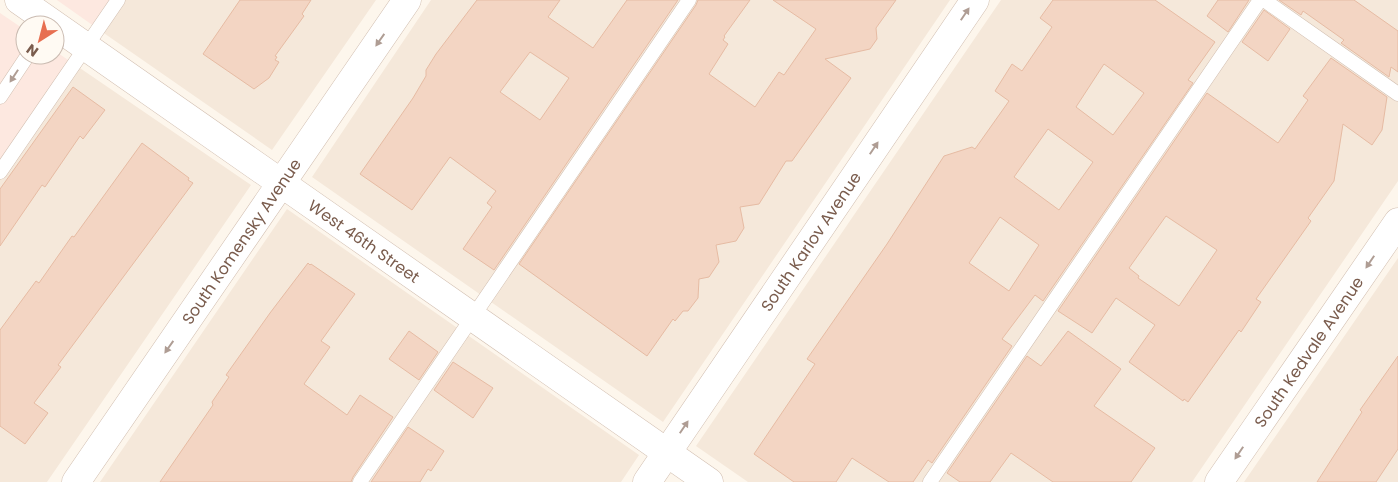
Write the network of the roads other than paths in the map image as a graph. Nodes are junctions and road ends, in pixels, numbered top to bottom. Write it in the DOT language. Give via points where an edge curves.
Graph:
graph roads {
  1 [pos="19,0"];
  2 [pos="118,0"];
  3 [pos="407,0"];
  4 [pos="689,0"];
  5 [pos="975,0"];
  6 [pos="1260,0"];
  7 [pos="1264,0"];
  8 [pos="38,15"];
  9 [pos="65,33"];
  10 [pos="86,46"];
  11 [pos="21,65"];
  12 [pos="1398,94"];
  13 [pos="0,97"];
  14 [pos="0,172"];
  15 [pos="282,183"];
  16 [pos="1398,222"];
  17 [pos="473,317"];
  18 [pos="667,453"];
  19 [pos="76,482"];
  20 [pos="360,482"];
  21 [pos="647,482"];
  22 [pos="709,482"];
  23 [pos="930,482"];
  24 [pos="1219,482"];
  1 -- 8 [label="street, West 46th Street"];
  2 -- 10 [label="lane"];
  3 -- 15 [label="street, South Komensky Avenue, one-way"];
  4 -- 17 [label="lane"];
  18 -- 5 [label="street, South Karlov Avenue, one-way"];
  6 -- 23 [label="lane"];
  7 -- 12 [label="lane"];
  9 -- 10 [label="street, West 46th Street"];
  10 -- 14 [label="lane"];
  10 -- 15 [label="street, West 46th Street"];
  11 -- 13 [label="lane, one-way"];
  15 -- 17 [label="street, West 46th Street"];
  15 -- 19 [label="street, South Komensky Avenue, one-way"];
  16 -- 24 [label="street, South Kedvale Avenue, one-way"];
  17 -- 18 [label="street, West 46th Street"];
  17 -- 20 [label="lane"];
  18 -- 21 [label="street, South Karlov Avenue"];
  18 -- 22 [label="street, West 46th Street"];
}
